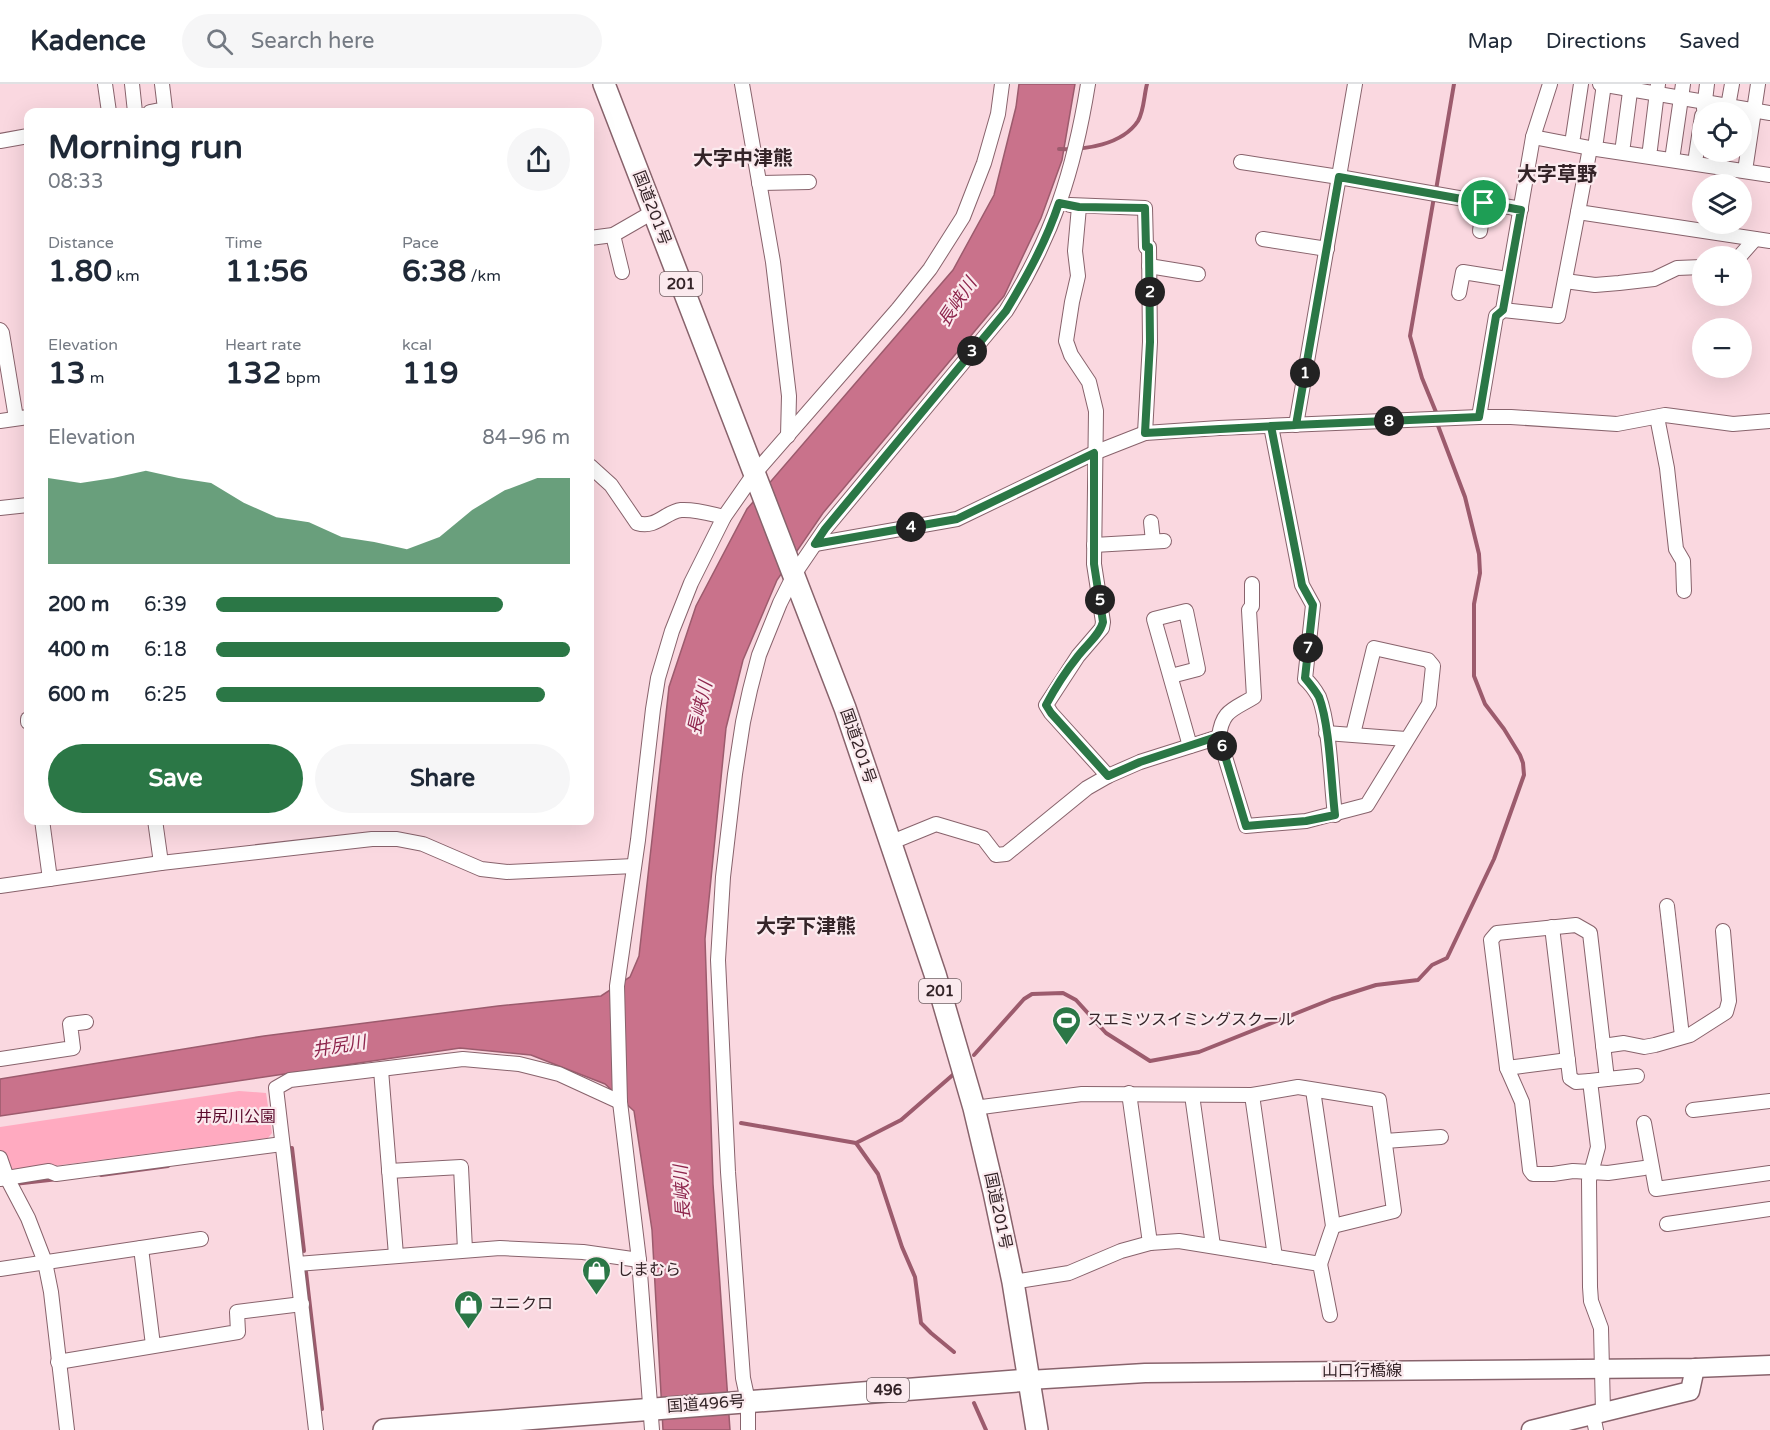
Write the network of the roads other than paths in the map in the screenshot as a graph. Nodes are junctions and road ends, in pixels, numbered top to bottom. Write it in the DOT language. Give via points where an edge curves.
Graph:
graph roads {
  1 [pos="105,84"];
  2 [pos="132,84"];
  3 [pos="162,84"];
  4 [pos="604,84"];
  5 [pos="742,84"];
  6 [pos="1002,84"];
  7 [pos="1088,84"];
  8 [pos="1355,84"];
  9 [pos="1550,84"];
  10 [pos="1581,84"];
  11 [pos="1603,84"];
  12 [pos="1707,84"];
  13 [pos="1732,84"];
  14 [pos="1758,84"];
  15 [pos="1631,87"];
  16 [pos="1658,89"];
  17 [pos="1682,91"];
  18 [pos="1695,102"];
  19 [pos="1705,102"];
  20 [pos="1729,102"];
  21 [pos="108,108"];
  22 [pos="135,108"];
  23 [pos="165,108"];
  24 [pos="1752,110"];
  25 [pos="1755,110"];
  26 [pos="1770,112"];
  27 [pos="1552,134"];
  28 [pos="24,137"];
  29 [pos="1533,137"];
  30 [pos="1573,137"];
  31 [pos="0,141"];
  32 [pos="1593,144"];
  33 [pos="1623,145"];
  34 [pos="1650,149"];
  35 [pos="1674,153"];
  36 [pos="1692,155"];
  37 [pos="1242,162"];
  38 [pos="1740,162"];
  39 [pos="1746,164"];
  40 [pos="1768,171"];
  41 [pos="1339,177"];
  42 [pos="809,182"];
  43 [pos="759,183"];
  44 [pos="1059,203"];
  45 [pos="1484,203"];
  46 [pos="1079,207"];
  47 [pos="1521,210"];
  48 [pos="653,212"];
  49 [pos="1578,212"];
  50 [pos="1480,231"];
  51 [pos="613,235"];
  52 [pos="594,237"];
  53 [pos="1263,239"];
  54 [pos="1755,239"];
  55 [pos="1770,241"];
  56 [pos="1749,246"];
  57 [pos="1327,249"];
  58 [pos="1149,266"];
  59 [pos="1692,267"];
  60 [pos="622,272"];
  61 [pos="1198,274"];
  62 [pos="1507,279"];
  63 [pos="1564,281"];
  64 [pos="1459,293"];
  65 [pos="1503,310"];
  66 [pos="0,330"];
  67 [pos="22,417"];
  68 [pos="1479,417"];
  69 [pos="1656,417"];
  70 [pos="0,421"];
  71 [pos="1770,422"];
  72 [pos="1296,425"];
  73 [pos="1271,426"];
  74 [pos="1145,433"];
  75 [pos="788,436"];
  76 [pos="1094,453"];
  77 [pos="594,469"];
  78 [pos="756,479"];
  79 [pos="24,505"];
  80 [pos="0,508"];
  81 [pos="724,517"];
  82 [pos="1151,522"];
  83 [pos="815,544"];
  84 [pos="1094,545"];
  85 [pos="793,570"];
  86 [pos="1252,584"];
  87 [pos="1684,591"];
  88 [pos="1171,676"];
  89 [pos="1326,733"];
  90 [pos="1353,734"];
  91 [pos="1219,736"];
  92 [pos="1406,739"];
  93 [pos="1190,746"];
  94 [pos="1108,776"];
  95 [pos="1335,815"];
  96 [pos="43,825"];
  97 [pos="156,825"];
  98 [pos="892,842"];
  99 [pos="161,863"];
  100 [pos="634,866"];
  101 [pos="50,879"];
  102 [pos="0,886"];
  103 [pos="1667,906"];
  104 [pos="1552,927"];
  105 [pos="1723,931"];
  106 [pos="86,1022"];
  107 [pos="1682,1036"];
  108 [pos="1603,1046"];
  109 [pos="0,1059"];
  110 [pos="1568,1060"];
  111 [pos="1507,1068"];
  112 [pos="381,1070"];
  113 [pos="1637,1076"];
  114 [pos="1607,1079"];
  115 [pos="1590,1081"];
  116 [pos="1313,1090"];
  117 [pos="1129,1093"];
  118 [pos="1192,1095"];
  119 [pos="1251,1095"];
  120 [pos="1770,1101"];
  121 [pos="620,1102"];
  122 [pos="974,1108"];
  123 [pos="1693,1110"];
  124 [pos="1644,1123"];
  125 [pos="1441,1137"];
  126 [pos="1385,1141"];
  127 [pos="282,1144"];
  128 [pos="0,1158"];
  129 [pos="1644,1168"];
  130 [pos="389,1171"];
  131 [pos="1591,1172"];
  132 [pos="1770,1173"];
  133 [pos="3,1179"];
  134 [pos="1770,1209"];
  135 [pos="1667,1224"];
  136 [pos="1333,1226"];
  137 [pos="201,1239"];
  138 [pos="1150,1243"];
  139 [pos="1213,1246"];
  140 [pos="141,1248"];
  141 [pos="465,1250"];
  142 [pos="396,1255"];
  143 [pos="1275,1257"];
  144 [pos="639,1260"];
  145 [pos="45,1262"];
  146 [pos="297,1264"];
  147 [pos="1320,1264"];
  148 [pos="0,1269"];
  149 [pos="1013,1282"];
  150 [pos="302,1304"];
  151 [pos="1330,1315"];
  152 [pos="153,1345"];
  153 [pos="58,1362"];
  154 [pos="1770,1365"];
  155 [pos="1695,1368"];
  156 [pos="1602,1369"];
  157 [pos="1029,1380"];
  158 [pos="748,1401"];
  159 [pos="653,1408"];
  160 [pos="1597,1419"];
  161 [pos="539,1424"];
  162 [pos="66,1430"];
  163 [pos="316,1430"];
  164 [pos="384,1430"];
  165 [pos="652,1430"];
  166 [pos="748,1430"];
  167 [pos="1037,1430"];
  168 [pos="1531,1430"];
  1 -- 21 [label="street"];
  2 -- 22 [label="street"];
  3 -- 23 [label="street"];
  4 -- 48 [label="highway, 国道201号 / 201"];
  5 -- 43 [label="street"];
  6 -- 75 [label="street" via="984,162 963,217 950,239 898,309"];
  7 -- 44 [label="street" via="1079,136"];
  8 -- 41 [label="street"];
  9 -- 29 [label="street"];
  10 -- 30 [label="street"];
  11 -- 15 [label="street"];
  11 -- 32 [label="street"];
  12 -- 19 [label="street"];
  13 -- 20 [label="street"];
  14 -- 25 [label="street"];
  15 -- 16 [label="street"];
  15 -- 33 [label="street"];
  16 -- 17 [label="street"];
  16 -- 34 [label="street"];
  17 -- 18 [label="street"];
  17 -- 35 [label="street"];
  24 -- 25 [label="street"];
  25 -- 26 [label="street"];
  25 -- 39 [label="street"];
  27 -- 30 [label="street"];
  28 -- 31 [label="street"];
  29 -- 32 [label="street"];
  29 -- 47 [label="street"];
  30 -- 32 [label="street"];
  32 -- 33 [label="street"];
  32 -- 40 [label="street"];
  32 -- 49 [label="street"];
  33 -- 34 [label="street"];
  34 -- 35 [label="street"];
  35 -- 36 [label="street"];
  37 -- 41 [label="street" via="1274,160"];
  38 -- 39 [label="street"];
  39 -- 40 [label="street"];
  41 -- 45 [label="street"];
  41 -- 57 [label="street"];
  42 -- 43 [label="street"];
  43 -- 75 [label="street" via="789,396"];
  44 -- 46 [label="street"];
  44 -- 83 [label="street" via="1029,274 1006,311"];
  45 -- 47 [label="street"];
  45 -- 50 [label="street"];
  46 -- 58 [label="street" via="1145,208"];
  46 -- 76 [label="street" via="1075,251 1078,276 1066,341 1094,397"];
  47 -- 62 [label="street"];
  48 -- 51 [label="street"];
  48 -- 78 [label="highway, 国道201号 / 201"];
  49 -- 54 [label="street"];
  49 -- 63 [label="street"];
  51 -- 52 [label="street"];
  51 -- 60 [label="street"];
  53 -- 57 [label="street"];
  54 -- 55 [label="street"];
  54 -- 56 [label="street"];
  57 -- 72 [label="street"];
  58 -- 61 [label="street"];
  58 -- 74 [label="street"];
  59 -- 63 [label="street" via="1677,268 1654,279 1619,283"];
  62 -- 64 [label="street" via="1463,272"];
  62 -- 65 [label="street"];
  63 -- 65 [label="street" via="1558,316"];
  65 -- 68 [label="street" via="1496,316"];
  66 -- 67 [label="street"];
  67 -- 70 [label="street"];
  68 -- 69 [label="street" via="1617,424"];
  68 -- 72 [label="street"];
  69 -- 71 [label="street" via="1733,424"];
  69 -- 87 [label="street" via="1667,468 1676,549 1683,561"];
  72 -- 73 [label="street"];
  73 -- 74 [label="street"];
  73 -- 89 [label="street" via="1302,585 1313,605 1305,678 1319,698"];
  74 -- 76 [label="street"];
  75 -- 78 [label="street"];
  76 -- 83 [label="street" via="957,519"];
  76 -- 84 [label="street"];
  77 -- 81 [label="street" via="612,485 637,523 649,525 679,510"];
  78 -- 81 [label="street"];
  78 -- 85 [label="highway, 国道201号 / 201"];
  79 -- 80 [label="street"];
  81 -- 100 [label="street" via="691,582 658,678"];
  82 -- 84 [label="street" via="1159,541"];
  83 -- 85 [label="street"];
  84 -- 94 [label="street" via="1102,628 1046,705"];
  85 -- 98 [label="highway, 国道201号 / 201"];
  85 -- 158 [label="street" via="759,655 742,722 723,877 718,960 728,1172"];
  86 -- 91 [label="street" via="1249,610 1254,697 1227,713"];
  88 -- 88 [label="street" via="1198,669 1186,611 1155,619"];
  88 -- 93 [label="street"];
  89 -- 90 [label="street"];
  89 -- 95 [label="street"];
  90 -- 92 [label="street"];
  90 -- 92 [label="street" via="1374,648 1428,660 1433,666 1429,704"];
  91 -- 93 [label="street"];
  91 -- 95 [label="street" via="1246,826"];
  92 -- 95 [label="street" via="1366,806"];
  93 -- 94 [label="street"];
  94 -- 98 [label="street" via="1087,788 1006,854 996,855 983,838 936,824"];
  96 -- 101 [label="street"];
  97 -- 99 [label="street"];
  98 -- 122 [label="highway, 国道201号 / 201"];
  99 -- 100 [label="street" via="397,839 440,850 481,869 507,872"];
  99 -- 101 [label="street"];
  100 -- 121 [label="street" via="616,986"];
  101 -- 102 [label="street"];
  103 -- 107 [label="street"];
  104 -- 108 [label="street" via="1576,925 1590,933"];
  104 -- 110 [label="street"];
  104 -- 111 [label="street" via="1497,933 1491,940"];
  105 -- 107 [label="street" via="1729,1002 1726,1012"];
  106 -- 109 [label="street" via="70,1024 73,1048"];
  107 -- 108 [label="street" via="1644,1047 1624,1043"];
  108 -- 114 [label="street"];
  110 -- 111 [label="street"];
  110 -- 115 [label="street" via="1570,1078 1576,1083"];
  111 -- 131 [label="street" via="1522,1102 1533,1174"];
  112 -- 121 [label="street" via="463,1059 519,1064 559,1074"];
  112 -- 127 [label="street" via="290,1080 276,1088"];
  112 -- 130 [label="street"];
  113 -- 114 [label="street"];
  114 -- 115 [label="street"];
  115 -- 131 [label="street" via="1598,1147"];
  116 -- 119 [label="street" via="1298,1087"];
  116 -- 126 [label="street" via="1380,1100"];
  116 -- 136 [label="street"];
  117 -- 118 [label="street"];
  117 -- 122 [label="street" via="1070,1095"];
  117 -- 138 [label="street"];
  118 -- 119 [label="street"];
  118 -- 139 [label="street"];
  119 -- 143 [label="street"];
  120 -- 123 [label="street"];
  121 -- 144 [label="street"];
  122 -- 149 [label="highway, 国道201号 / 201"];
  124 -- 132 [label="street" via="1656,1189"];
  125 -- 126 [label="street"];
  126 -- 136 [label="street" via="1394,1211"];
  127 -- 133 [label="street"];
  127 -- 146 [label="street"];
  128 -- 133 [label="street"];
  129 -- 131 [label="street"];
  130 -- 141 [label="street" via="461,1167"];
  130 -- 142 [label="street"];
  131 -- 156 [label="street" via="1590,1295 1601,1328"];
  133 -- 145 [label="street" via="28,1218"];
  134 -- 135 [label="street"];
  136 -- 147 [label="street"];
  137 -- 140 [label="street"];
  138 -- 139 [label="street" via="1179,1241"];
  138 -- 149 [label="street" via="1069,1273"];
  139 -- 143 [label="street"];
  140 -- 145 [label="street"];
  140 -- 152 [label="street"];
  141 -- 142 [label="street"];
  141 -- 144 [label="street" via="583,1252"];
  142 -- 146 [label="street"];
  143 -- 147 [label="street"];
  144 -- 159 [label="street"];
  145 -- 148 [label="street"];
  145 -- 153 [label="street"];
  146 -- 150 [label="street"];
  147 -- 151 [label="street"];
  149 -- 157 [label="highway, 国道201号 / 201"];
  150 -- 152 [label="street" via="237,1312 238,1332"];
  150 -- 163 [label="street"];
  152 -- 153 [label="street"];
  153 -- 162 [label="street"];
  154 -- 155 [label="main road, 山口行橋線"];
  155 -- 156 [label="main road, 山口行橋線"];
  155 -- 160 [label="main road" via="1690,1391"];
  156 -- 157 [label="main road, 山口行橋線" via="1145,1373"];
  156 -- 160 [label="street"];
  157 -- 158 [label="highway, 国道496号 / 496"];
  157 -- 167 [label="highway, 国道201号 / 201"];
  158 -- 159 [label="highway, 国道496号 / 496"];
  158 -- 166 [label="street"];
  159 -- 161 [label="highway, 国道496号 / 496"];
  159 -- 165 [label="street"];
  160 -- 168 [label="main road"];
  161 -- 164 [label="highway, 国道496号 / 496"];
}
